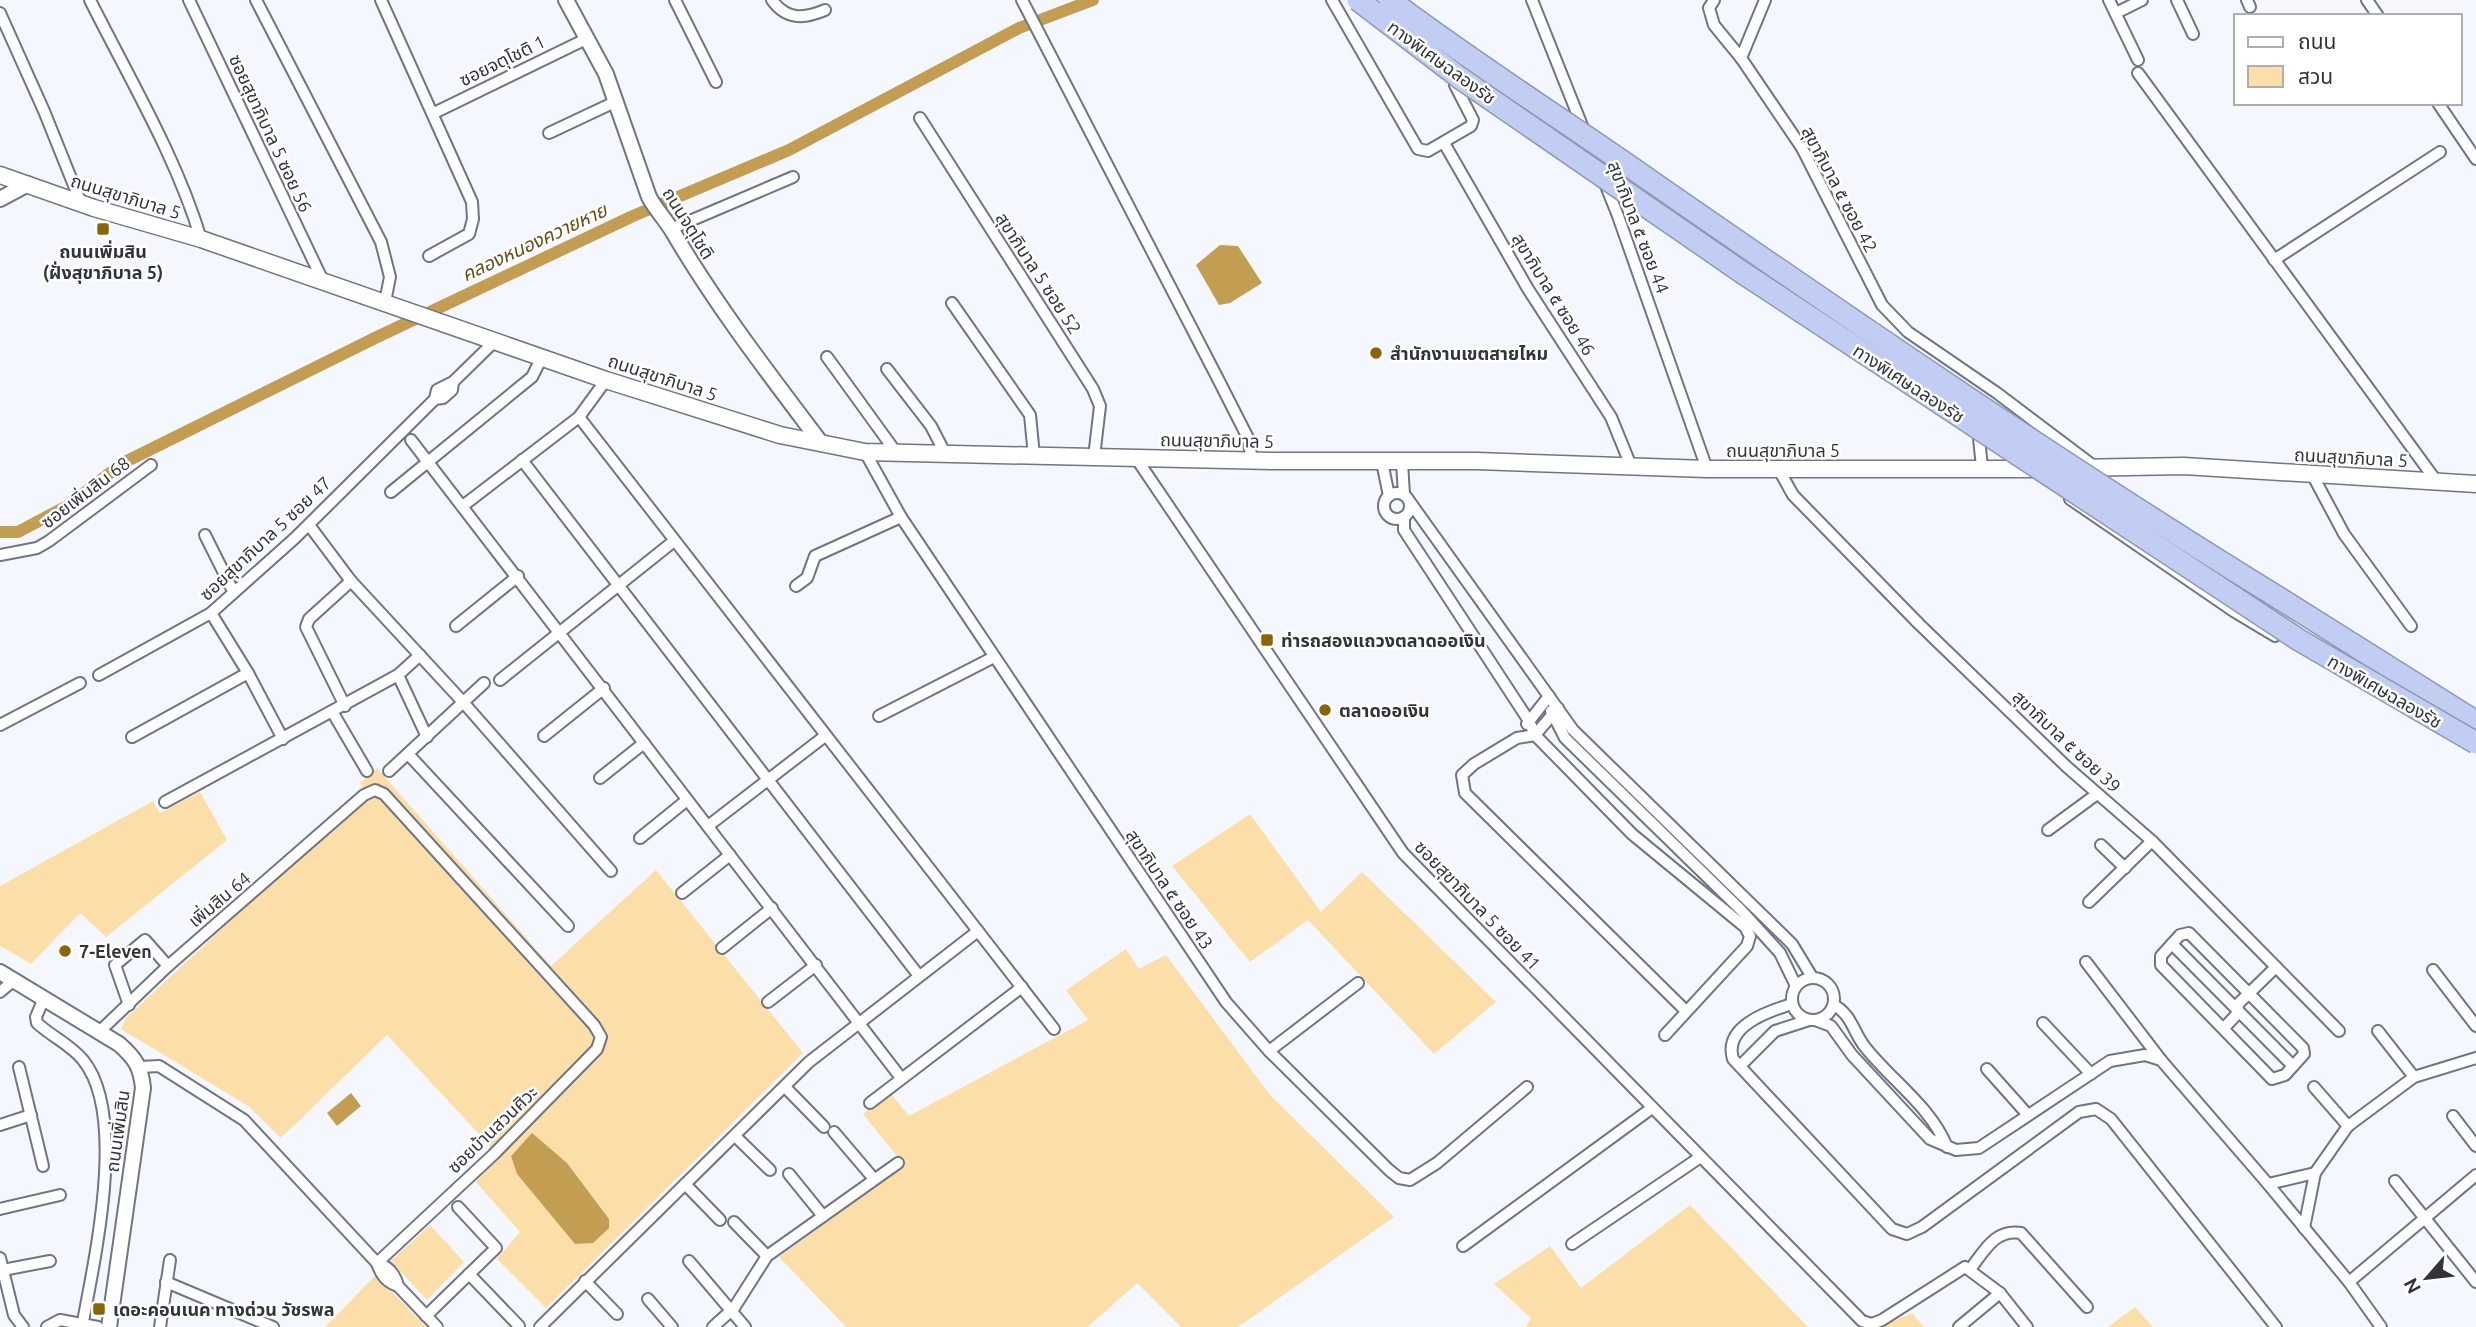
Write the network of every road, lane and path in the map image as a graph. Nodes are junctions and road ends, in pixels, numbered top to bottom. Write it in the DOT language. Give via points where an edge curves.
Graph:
graph roads {
  1 [pos="90,0"];
  2 [pos="189,0"];
  3 [pos="256,0"];
  4 [pos="382,0"];
  5 [pos="566,0"];
  6 [pos="675,0"];
  7 [pos="772,0"];
  8 [pos="1022,0"];
  9 [pos="1332,0"];
  10 [pos="1358,0"];
  11 [pos="1390,0"];
  12 [pos="1532,0"];
  13 [pos="1714,0"];
  14 [pos="1765,0"];
  15 [pos="2109,0"];
  16 [pos="2142,0"];
  17 [pos="2177,0"];
  18 [pos="825,10"];
  19 [pos="0,13"];
  20 [pos="2116,13"];
  21 [pos="2193,34"];
  22 [pos="586,39"];
  23 [pos="1741,58"];
  24 [pos="2138,60"];
  25 [pos="2138,73"];
  26 [pos="716,82"];
  27 [pos="1455,85"];
  28 [pos="617,101"];
  29 [pos="2439,105"];
  30 [pos="434,113"];
  31 [pos="920,118"];
  32 [pos="550,133"];
  33 [pos="1444,143"];
  34 [pos="2440,152"];
  35 [pos="2476,159"];
  36 [pos="0,175"];
  37 [pos="793,177"];
  38 [pos="28,184"];
  39 [pos="0,199"];
  40 [pos="81,204"];
  41 [pos="671,229"];
  42 [pos="201,239"];
  43 [pos="429,256"];
  44 [pos="2274,260"];
  45 [pos="323,281"];
  46 [pos="385,302"];
  47 [pos="952,303"];
  48 [pos="495,341"];
  49 [pos="542,357"];
  50 [pos="827,357"];
  51 [pos="887,369"];
  52 [pos="1963,369"];
  53 [pos="606,380"];
  54 [pos="579,417"];
  55 [pos="411,440"];
  56 [pos="821,443"];
  57 [pos="865,452"];
  58 [pos="898,455"];
  59 [pos="946,455"];
  60 [pos="1034,456"];
  61 [pos="1094,457"];
  62 [pos="1136,458"];
  63 [pos="522,460"];
  64 [pos="1252,460"];
  65 [pos="430,461"];
  66 [pos="1382,462"];
  67 [pos="1402,462"];
  68 [pos="150,465"];
  69 [pos="1631,466"];
  70 [pos="1982,467"];
  71 [pos="2095,467"];
  72 [pos="1707,469"];
  73 [pos="2052,469"];
  74 [pos="1779,470"];
  75 [pos="2312,474"];
  76 [pos="2437,482"];
  77 [pos="2476,484"];
  78 [pos="391,492"];
  79 [pos="1389,496"];
  80 [pos="1407,499"];
  81 [pos="464,505"];
  82 [pos="901,517"];
  83 [pos="1404,517"];
  84 [pos="309,525"];
  85 [pos="205,535"];
  86 [pos="674,541"];
  87 [pos="0,555"];
  88 [pos="518,576"];
  89 [pos="351,581"];
  90 [pos="618,585"];
  91 [pos="796,586"];
  92 [pos="233,591"];
  93 [pos="211,613"];
  94 [pos="456,626"];
  95 [pos="2411,626"];
  96 [pos="561,632"];
  97 [pos="2358,648"];
  98 [pos="420,655"];
  99 [pos="994,657"];
  100 [pos="248,673"];
  101 [pos="99,675"];
  102 [pos="398,675"];
  103 [pos="500,680"];
  104 [pos="79,683"];
  105 [pos="484,683"];
  106 [pos="604,688"];
  107 [pos="1547,698"];
  108 [pos="463,702"];
  109 [pos="345,706"];
  110 [pos="2476,710"];
  111 [pos="1556,711"];
  112 [pos="333,713"];
  113 [pos="879,716"];
  114 [pos="1529,721"];
  115 [pos="2476,722"];
  116 [pos="0,725"];
  117 [pos="1535,735"];
  118 [pos="544,736"];
  119 [pos="825,736"];
  120 [pos="132,737"];
  121 [pos="427,737"];
  122 [pos="1517,738"];
  123 [pos="283,739"];
  124 [pos="644,743"];
  125 [pos="2476,743"];
  126 [pos="408,754"];
  127 [pos="2476,755"];
  128 [pos="367,771"];
  129 [pos="389,771"];
  130 [pos="600,778"];
  131 [pos="768,779"];
  132 [pos="2098,794"];
  133 [pos="364,795"];
  134 [pos="687,800"];
  135 [pos="165,802"];
  136 [pos="708,826"];
  137 [pos="2048,830"];
  138 [pos="640,838"];
  139 [pos="2152,841"];
  140 [pos="2101,845"];
  141 [pos="730,855"];
  142 [pos="2125,868"];
  143 [pos="611,871"];
  144 [pos="682,893"];
  145 [pos="2089,902"];
  146 [pos="772,908"];
  147 [pos="568,926"];
  148 [pos="978,931"];
  149 [pos="2172,944"];
  150 [pos="722,948"];
  151 [pos="2085,962"];
  152 [pos="167,965"];
  153 [pos="816,965"];
  154 [pos="2276,967"];
  155 [pos="2433,970"];
  156 [pos="0,972"];
  157 [pos="919,976"];
  158 [pos="1812,977"];
  159 [pos="14,980"];
  160 [pos="1358,983"];
  161 [pos="1796,986"];
  162 [pos="1022,987"];
  163 [pos="0,992"];
  164 [pos="2249,993"];
  165 [pos="44,998"];
  166 [pos="768,1002"];
  167 [pos="1792,1004"];
  168 [pos="129,1005"];
  169 [pos="1834,1005"];
  170 [pos="2238,1010"];
  171 [pos="1686,1012"];
  172 [pos="1812,1020"];
  173 [pos="858,1023"];
  174 [pos="2043,1023"];
  175 [pos="2476,1026"];
  176 [pos="2224,1028"];
  177 [pos="1054,1029"];
  178 [pos="2339,1031"];
  179 [pos="2378,1031"];
  180 [pos="99,1032"];
  181 [pos="1665,1035"];
  182 [pos="1864,1046"];
  183 [pos="1269,1051"];
  184 [pos="1852,1055"];
  185 [pos="2476,1058"];
  186 [pos="2161,1060"];
  187 [pos="1740,1066"];
  188 [pos="2294,1066"];
  189 [pos="19,1067"];
  190 [pos="140,1067"];
  191 [pos="1987,1069"];
  192 [pos="2091,1074"];
  193 [pos="2414,1077"];
  194 [pos="901,1079"];
  195 [pos="1899,1084"];
  196 [pos="785,1087"];
  197 [pos="1527,1087"];
  198 [pos="2314,1087"];
  199 [pos="1888,1095"];
  200 [pos="870,1103"];
  201 [pos="1652,1108"];
  202 [pos="31,1115"];
  203 [pos="2028,1115"];
  204 [pos="2453,1116"];
  205 [pos="0,1125"];
  206 [pos="2348,1126"];
  207 [pos="735,1136"];
  208 [pos="2476,1146"];
  209 [pos="1947,1147"];
  210 [pos="1699,1158"];
  211 [pos="898,1163"];
  212 [pos="43,1167"];
  213 [pos="770,1171"];
  214 [pos="2315,1173"];
  215 [pos="789,1174"];
  216 [pos="2476,1175"];
  217 [pos="874,1179"];
  218 [pos="2395,1181"];
  219 [pos="685,1184"];
  220 [pos="2268,1184"];
  221 [pos="60,1195"];
  222 [pos="458,1207"];
  223 [pos="0,1209"];
  224 [pos="823,1216"];
  225 [pos="2427,1219"];
  226 [pos="720,1220"];
  227 [pos="734,1222"];
  228 [pos="2304,1228"];
  229 [pos="1572,1244"];
  230 [pos="1463,1246"];
  231 [pos="767,1256"];
  232 [pos="0,1258"];
  233 [pos="170,1260"];
  234 [pos="50,1261"];
  235 [pos="689,1261"];
  236 [pos="377,1263"];
  237 [pos="1970,1268"];
  238 [pos="3,1270"];
  239 [pos="469,1274"];
  240 [pos="585,1281"];
  241 [pos="166,1282"];
  242 [pos="2349,1282"];
  243 [pos="2476,1282"];
  244 [pos="2000,1293"];
  245 [pos="648,1299"];
  246 [pos="2087,1307"];
  247 [pos="731,1311"];
  248 [pos="617,1314"];
  249 [pos="426,1316"];
  250 [pos="83,1325"];
  251 [pos="519,1326"];
  252 [pos="23,1327"];
  253 [pos="47,1327"];
  254 [pos="98,1327"];
  255 [pos="108,1327"];
  256 [pos="160,1327"];
  257 [pos="273,1327"];
  258 [pos="436,1327"];
  259 [pos="540,1327"];
  260 [pos="673,1327"];
  261 [pos="713,1327"];
  262 [pos="745,1327"];
  263 [pos="1959,1327"];
  264 [pos="2026,1327"];
  265 [pos="2276,1327"];
  266 [pos="2381,1327"];
  1 -- 42 [label="street" via="162,142"];
  2 -- 45 [label="street, ซอยสุขาภิบาล 5 ซอย 56"];
  3 -- 46 [label="street" via="381,242 390,277"];
  4 -- 30 [label="street"];
  5 -- 22 [label="street, ถนนจตุโชติ"];
  6 -- 26 [label="street"];
  7 -- 18 [label="street" via="786,14 799,18"];
  8 -- 64 [label="street" via="1224,390 1248,438"];
  9 -- 33 [label="street" via="1418,149 1429,151"];
  10 -- 125 [label="highway, ทางพิเศษฉลองรัช, bridge" via="1460,78 1754,280 2299,640"];
  11 -- 97 [label="highway, ทางพิเศษฉลองรัช, bridge" via="1470,60 1856,324"];
  12 -- 72 [label="street, สุขาภิบาล ๕ ซอย 44" via="1618,216"];
  13 -- 23 [label="street, สุขาภิบาล ๕ ซอย 42" via="1709,8 1714,25"];
  14 -- 23 [label="street"];
  15 -- 20 [label="street"];
  16 -- 20 [label="street"];
  17 -- 21 [label="street"];
  19 -- 40 [label="street"];
  20 -- 24 [label="street"];
  22 -- 28 [label="street, ถนนจตุโชติ"];
  22 -- 30 [label="street, ซอยจตุโชติ 1"];
  23 -- 52 [label="street, สุขาภิบาล ๕ ซอย 42" via="1802,148 1882,305 1908,332"];
  25 -- 44 [label="street"];
  27 -- 33 [label="street" via="1474,120"];
  28 -- 32 [label="street"];
  28 -- 41 [label="street, ถนนจตุโชติ" via="649,197"];
  29 -- 35 [label="street"];
  30 -- 43 [label="street" via="473,210 469,234"];
  31 -- 61 [label="street, สุขาภิบาล 5 ซอย 52" via="1093,389 1100,406"];
  33 -- 69 [label="street, สุขาภิบาล ๕ ซอย 46" via="1528,289 1612,417"];
  34 -- 44 [label="street"];
  36 -- 38 [label="main road, ถนนสุขาภิบาล 5"];
  37 -- 41 [label="street"];
  38 -- 39 [label="street"];
  38 -- 40 [label="main road, ถนนสุขาภิบาล 5"];
  40 -- 42 [label="main road, ถนนสุขาภิบาล 5"];
  41 -- 56 [label="street, ถนนจตุโชติ" via="728,320"];
  42 -- 45 [label="main road, ถนนสุขาภิบาล 5"];
  44 -- 76 [label="street"];
  45 -- 46 [label="main road, ถนนสุขาภิบาล 5"];
  46 -- 48 [label="main road, ถนนสุขาภิบาล 5"];
  47 -- 60 [label="street" via="1030,415"];
  48 -- 49 [label="main road, ถนนสุขาภิบาล 5"];
  48 -- 84 [label="street, ซอยสุขาภิบาล 5 ซอย 47" via="453,382 437,390 435,399"];
  49 -- 53 [label="main road, ถนนสุขาภิบาล 5"];
  49 -- 65 [label="street" via="532,377"];
  50 -- 58 [label="street"];
  51 -- 59 [label="street" via="931,426"];
  52 -- 70 [label="street" via="1974,405"];
  52 -- 71 [label="street, สุขาภิบาล ๕ ซอย 42"];
  53 -- 54 [label="street"];
  53 -- 56 [label="main road, ถนนสุขาภิบาล 5" via="780,435"];
  54 -- 63 [label="street"];
  54 -- 86 [label="street"];
  55 -- 65 [label="street"];
  56 -- 57 [label="main road, ถนนสุขาภิบาล 5"];
  57 -- 58 [label="main road, ถนนสุขาภิบาล 5"];
  57 -- 82 [label="street, สุขาภิบาล ๕ ซอย 43"];
  58 -- 59 [label="main road, ถนนสุขาภิบาล 5"];
  59 -- 60 [label="main road, ถนนสุขาภิบาล 5"];
  60 -- 61 [label="main road, ถนนสุขาภิบาล 5"];
  61 -- 62 [label="main road, ถนนสุขาภิบาล 5"];
  62 -- 64 [label="main road, ถนนสุขาภิบาล 5"];
  62 -- 201 [label="street, ซอยสุขาภิบาล 5 ซอย 41" via="1403,853"];
  63 -- 81 [label="street"];
  63 -- 90 [label="street"];
  64 -- 66 [label="main road, ถนนสุขาภิบาล 5"];
  65 -- 78 [label="street"];
  65 -- 81 [label="street"];
  66 -- 67 [label="main road, ถนนสุขาภิบาล 5"];
  66 -- 79 [label="street"];
  67 -- 69 [label="main road, ถนนสุขาภิบาล 5"];
  67 -- 80 [label="street"];
  68 -- 87 [label="street, ซอยเพิ่มสิน 68" via="49,541"];
  69 -- 72 [label="main road, ถนนสุขาภิบาล 5"];
  70 -- 73 [label="main road, ถนนสุขาภิบาล 5"];
  70 -- 74 [label="main road, ถนนสุขาภิบาล 5"];
  71 -- 73 [label="main road, ถนนสุขาภิบาล 5"];
  71 -- 75 [label="main road, ถนนสุขาภิบาล 5" via="2184,466"];
  72 -- 74 [label="main road, ถนนสุขาภิบาล 5"];
  73 -- 127 [label="street" via="2067,496 2115,532 2235,612"];
  74 -- 132 [label="street, สุขาภิบาล ๕ ซอย 39" via="1794,495 1874,579"];
  75 -- 76 [label="main road, ถนนสุขาภิบาล 5"];
  75 -- 95 [label="street" via="2344,534"];
  76 -- 77 [label="main road, ถนนสุขาภิบาล 5"];
  79 -- 80 [label="street" via="1396,493"];
  79 -- 83 [label="street" via="1385,508 1389,515"];
  80 -- 83 [label="street" via="1409,510"];
  80 -- 107 [label="street" via="1531,668"];
  81 -- 88 [label="street"];
  82 -- 91 [label="street" via="815,556 807,578"];
  82 -- 99 [label="street, สุขาภิบาล ๕ ซอย 43"];
  83 -- 114 [label="street" via="1404,530"];
  84 -- 89 [label="street"];
  84 -- 92 [label="street, ซอยสุขาภิบาล 5 ซอย 47"];
  85 -- 92 [label="street"];
  86 -- 90 [label="street"];
  86 -- 119 [label="street"];
  88 -- 94 [label="street"];
  88 -- 96 [label="street"];
  89 -- 98 [label="street"];
  89 -- 109 [label="street" via="306,626"];
  90 -- 96 [label="street"];
  90 -- 131 [label="street"];
  92 -- 93 [label="street, ซอยสุขาภิบาล 5 ซอย 47"];
  93 -- 100 [label="street"];
  93 -- 101 [label="street, ซอยสุขาภิบาล 5 ซอย 47"];
  96 -- 103 [label="street"];
  96 -- 106 [label="street"];
  97 -- 110 [label="highway"];
  97 -- 115 [label="highway, ทางพิเศษฉลองรัช"];
  98 -- 102 [label="street"];
  98 -- 108 [label="street"];
  99 -- 113 [label="street"];
  99 -- 183 [label="street, สุขาภิบาล ๕ ซอย 43" via="1211,980"];
  100 -- 120 [label="street"];
  100 -- 123 [label="street"];
  102 -- 109 [label="street"];
  102 -- 121 [label="street"];
  104 -- 116 [label="street"];
  105 -- 108 [label="street"];
  106 -- 118 [label="street"];
  106 -- 124 [label="street"];
  107 -- 111 [label="street"];
  107 -- 114 [label="street"];
  108 -- 121 [label="street"];
  108 -- 143 [label="street"];
  109 -- 112 [label="street"];
  111 -- 117 [label="street"];
  111 -- 158 [label="street" via="1792,944"];
  111 -- 161 [label="street" via="1564,738 1741,910 1780,953"];
  112 -- 123 [label="street"];
  112 -- 128 [label="street"];
  114 -- 117 [label="street"];
  114 -- 122 [label="street"];
  117 -- 122 [label="street"];
  117 -- 171 [label="street" via="1632,834 1745,927 1750,936 1747,946"];
  119 -- 131 [label="street"];
  119 -- 148 [label="street"];
  121 -- 126 [label="street"];
  122 -- 171 [label="street" via="1462,775 1465,793"];
  123 -- 135 [label="street"];
  124 -- 130 [label="street"];
  124 -- 134 [label="street"];
  126 -- 129 [label="street"];
  126 -- 147 [label="street"];
  131 -- 136 [label="street"];
  131 -- 157 [label="street"];
  132 -- 137 [label="street"];
  132 -- 139 [label="street, สุขาภิบาล ๕ ซอย 39"];
  133 -- 152 [label="street, เพิ่มสิน 64"];
  133 -- 236 [label="street, ซอยบ้านสวนศิวะ" via="375,790 384,794 601,1037 597,1049 494,1154"];
  134 -- 136 [label="street"];
  134 -- 138 [label="street"];
  136 -- 141 [label="street"];
  139 -- 142 [label="street"];
  139 -- 154 [label="street, สุขาภิบาล ๕ ซอย 39"];
  140 -- 142 [label="street"];
  141 -- 144 [label="street"];
  141 -- 146 [label="street"];
  142 -- 145 [label="street"];
  146 -- 150 [label="street"];
  146 -- 153 [label="street"];
  148 -- 157 [label="street"];
  148 -- 162 [label="street"];
  149 -- 164 [label="street" via="2189,933"];
  149 -- 170 [label="street"];
  149 -- 176 [label="street" via="2161,956 2161,965"];
  151 -- 186 [label="street"];
  152 -- 168 [label="street, เพิ่มสิน 64"];
  152 -- 168 [label="street" via="145,940 115,965"];
  153 -- 166 [label="street"];
  153 -- 173 [label="street"];
  154 -- 164 [label="street"];
  154 -- 178 [label="street, สุขาภิบาล ๕ ซอย 39"];
  155 -- 175 [label="street"];
  156 -- 159 [label="street, ถนนเพิ่มสิน"];
  157 -- 173 [label="street"];
  158 -- 161 [label="street"];
  158 -- 169 [label="street" via="1829,983"];
  159 -- 163 [label="street"];
  159 -- 165 [label="street, ถนนเพิ่มสิน"];
  160 -- 183 [label="street"];
  161 -- 167 [label="street"];
  162 -- 177 [label="street"];
  162 -- 194 [label="street"];
  164 -- 170 [label="street"];
  164 -- 188 [label="street" via="2302,1048 2304,1054"];
  165 -- 180 [label="street, ถนนเพิ่มสิน"];
  165 -- 250 [label="street" via="37,1023 68,1044 95,1081 107,1158"];
  167 -- 172 [label="street" via="1798,1014"];
  167 -- 187 [label="street" via="1758,1014 1733,1040 1731,1050"];
  168 -- 180 [label="street, เพิ่มสิน 64"];
  169 -- 172 [label="street" via="1827,1016"];
  169 -- 182 [label="street" via="1846,1012"];
  170 -- 176 [label="street"];
  170 -- 188 [label="street"];
  171 -- 181 [label="street"];
  172 -- 184 [label="street" via="1830,1026"];
  172 -- 187 [label="street" via="1774,1031"];
  173 -- 194 [label="street"];
  173 -- 196 [label="street"];
  174 -- 192 [label="street"];
  176 -- 188 [label="street" via="2272,1079"];
  179 -- 193 [label="street"];
  180 -- 190 [label="street, ถนนเพิ่มสิน" via="128,1052"];
  182 -- 184 [label="street"];
  182 -- 195 [label="street"];
  183 -- 197 [label="street, สุขาภิบาล ๕ ซอย 43" via="1389,1170 1410,1180"];
  184 -- 199 [label="street"];
  185 -- 193 [label="street"];
  186 -- 192 [label="street" via="2129,1057 2110,1061"];
  186 -- 220 [label="street"];
  187 -- 265 [label="street" via="1892,1229 1907,1234 2079,1112 2096,1108 2111,1119"];
  189 -- 202 [label="street"];
  190 -- 236 [label="street" via="159,1066 244,1120"];
  190 -- 255 [label="street, ถนนเพิ่มสิน" via="143,1088"];
  191 -- 203 [label="street"];
  192 -- 203 [label="street"];
  193 -- 206 [label="street"];
  194 -- 200 [label="street"];
  195 -- 199 [label="street"];
  195 -- 209 [label="street" via="1940,1130"];
  196 -- 207 [label="street"];
  196 -- 217 [label="street"];
  198 -- 206 [label="street"];
  199 -- 209 [label="street" via="1930,1139"];
  201 -- 210 [label="street, ซอยสุขาภิบาล 5 ซอย 41"];
  201 -- 230 [label="street"];
  202 -- 205 [label="street"];
  202 -- 212 [label="street"];
  203 -- 209 [label="street" via="1979,1148"];
  204 -- 208 [label="street"];
  206 -- 214 [label="street"];
  207 -- 213 [label="street"];
  207 -- 219 [label="street"];
  210 -- 229 [label="street"];
  210 -- 237 [label="street, ซอยสุขาภิบาล 5 ซอย 41" via="1862,1321 1882,1320 1962,1267"];
  211 -- 217 [label="street"];
  214 -- 220 [label="street"];
  214 -- 228 [label="street"];
  215 -- 224 [label="street"];
  216 -- 225 [label="street"];
  217 -- 224 [label="street"];
  218 -- 225 [label="street"];
  219 -- 226 [label="street"];
  219 -- 240 [label="street"];
  220 -- 228 [label="street"];
  221 -- 223 [label="street"];
  222 -- 239 [label="street" via="496,1248"];
  224 -- 231 [label="street"];
  225 -- 242 [label="street"];
  225 -- 243 [label="street"];
  227 -- 231 [label="street"];
  228 -- 242 [label="street"];
  231 -- 247 [label="street"];
  232 -- 238 [label="street"];
  233 -- 241 [label="street"];
  234 -- 238 [label="street"];
  235 -- 247 [label="street"];
  236 -- 249 [label="street" via="391,1271 398,1286"];
  237 -- 244 [label="street"];
  237 -- 246 [label="street" via="1996,1237 2008,1231 2021,1233"];
  238 -- 252 [label="street" via="14,1315"];
  239 -- 249 [label="street"];
  239 -- 251 [label="street"];
  240 -- 248 [label="street"];
  240 -- 259 [label="street"];
  241 -- 256 [label="street"];
  241 -- 257 [label="street"];
  242 -- 266 [label="street"];
  244 -- 263 [label="street"];
  244 -- 264 [label="street"];
  245 -- 260 [label="street"];
  247 -- 261 [label="street"];
  247 -- 262 [label="street"];
  249 -- 258 [label="street"];
  250 -- 253 [label="street" via="60,1321"];
  250 -- 254 [label="street"];
}
